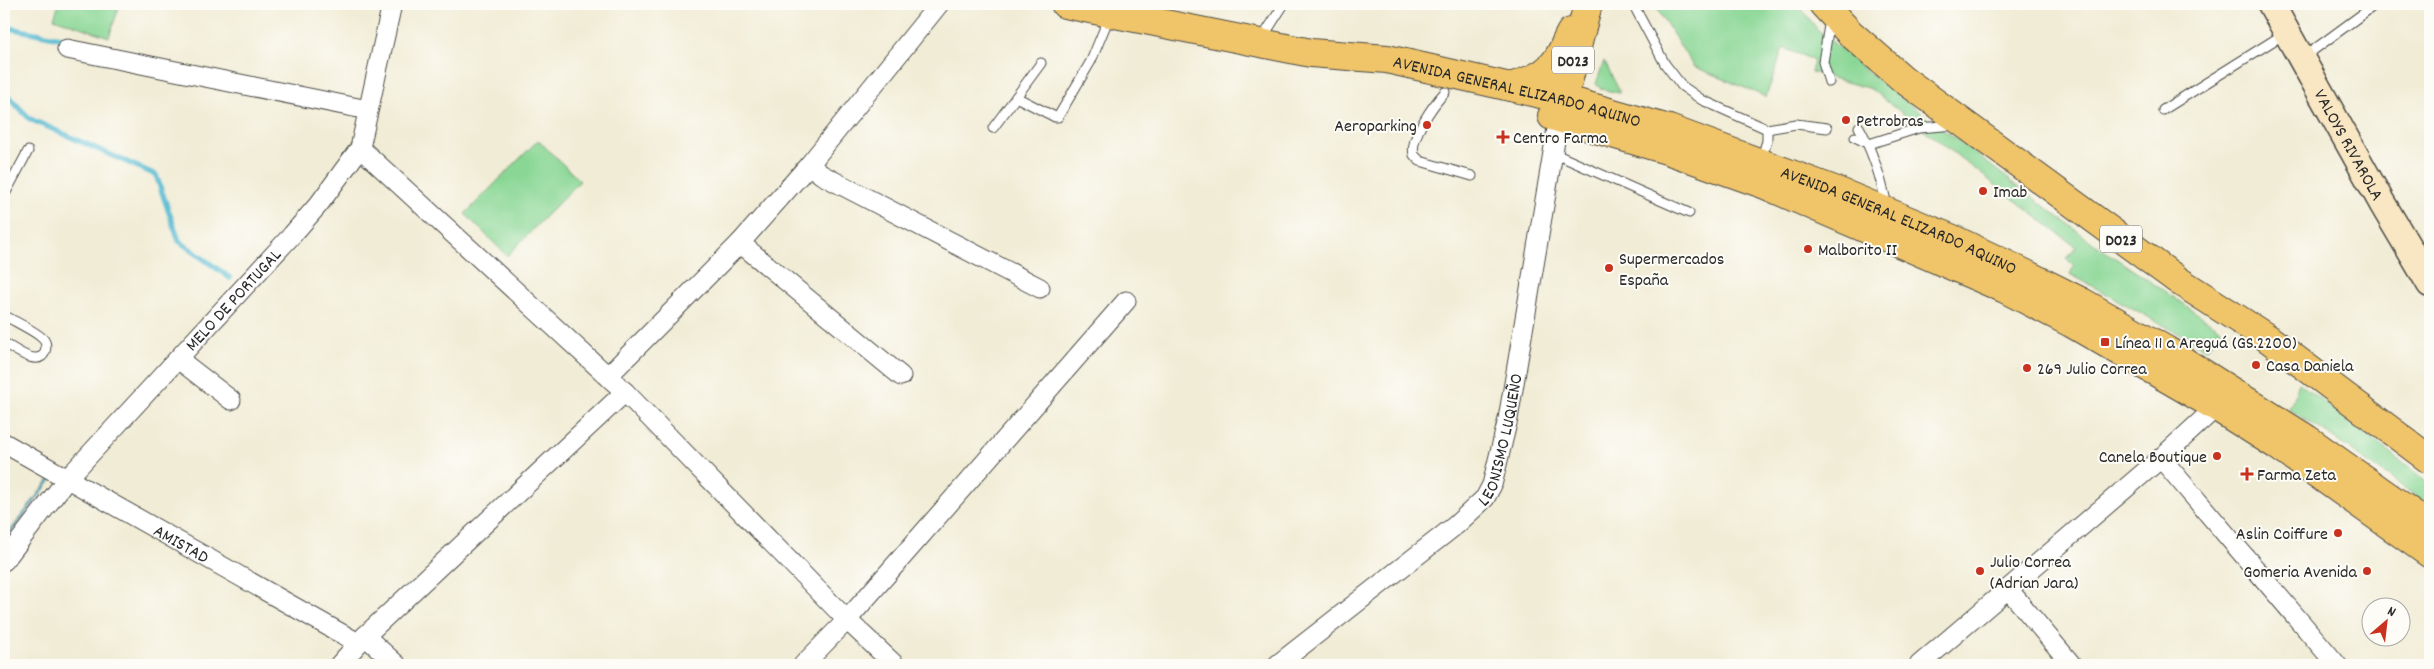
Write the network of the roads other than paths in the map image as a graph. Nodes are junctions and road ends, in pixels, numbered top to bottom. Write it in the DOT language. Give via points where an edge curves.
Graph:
graph roads {
  1 [pos="392,4"];
  2 [pos="939,4"];
  3 [pos="1065,4"];
  4 [pos="1284,4"];
  5 [pos="1634,4"];
  6 [pos="2272,4"];
  7 [pos="2376,4"];
  8 [pos="1587,7"];
  9 [pos="1827,8"];
  10 [pos="1111,13"];
  11 [pos="2286,32"];
  12 [pos="1260,43"];
  13 [pos="67,48"];
  14 [pos="1311,53"];
  15 [pos="2302,59"];
  16 [pos="1042,63"];
  17 [pos="1829,82"];
  18 [pos="1510,87"];
  19 [pos="1445,92"];
  20 [pos="1016,96"];
  21 [pos="1561,108"];
  22 [pos="368,110"];
  23 [pos="2163,110"];
  24 [pos="1965,125"];
  25 [pos="1859,127"];
  26 [pos="993,128"];
  27 [pos="1767,128"];
  28 [pos="1827,128"];
  29 [pos="1855,137"];
  30 [pos="1869,144"];
  31 [pos="360,148"];
  32 [pos="28,151"];
  33 [pos="1552,152"];
  34 [pos="1760,162"];
  35 [pos="809,165"];
  36 [pos="1472,176"];
  37 [pos="4,196"];
  38 [pos="1690,213"];
  39 [pos="1872,213"];
  40 [pos="740,243"];
  41 [pos="2430,284"];
  42 [pos="1040,288"];
  43 [pos="1126,300"];
  44 [pos="4,315"];
  45 [pos="4,343"];
  46 [pos="178,359"];
  47 [pos="608,376"];
  48 [pos="901,376"];
  49 [pos="625,392"];
  50 [pos="2225,399"];
  51 [pos="231,400"];
  52 [pos="4,443"];
  53 [pos="2161,458"];
  54 [pos="2430,460"];
  55 [pos="68,478"];
  56 [pos="2430,526"];
  57 [pos="2430,554"];
  58 [pos="4,560"];
  59 [pos="2009,590"];
  60 [pos="847,620"];
  61 [pos="362,640"];
  62 [pos="339,665"];
  63 [pos="397,665"];
  64 [pos="803,665"];
  65 [pos="895,665"];
  66 [pos="1277,665"];
  67 [pos="1919,665"];
  68 [pos="2072,665"];
  69 [pos="2337,665"];
  1 -- 22 [label="street, MELO DE PORTUGAL"];
  2 -- 35 [label="street"];
  3 -- 10 [label="main road, AVENIDA GENERAL ELIZARDO AQUINO"];
  4 -- 12 [label="lane"];
  5 -- 27 [label="lane" via="1665,64 1682,86 1702,100"];
  6 -- 11 [label="street, VALOYS RIVAROLA"];
  7 -- 15 [label="lane"];
  8 -- 18 [label="main road" via="1566,39 1559,57 1548,70 1534,80"];
  8 -- 21 [label="main road, D023"];
  9 -- 17 [label="lane" via="1823,62"];
  9 -- 24 [label="main road, D023" via="1850,33 1903,79"];
  10 -- 12 [label="main road, AVENIDA GENERAL ELIZARDO AQUINO"];
  10 -- 20 [label="lane" via="1091,61 1058,117"];
  11 -- 15 [label="street, VALOYS RIVAROLA"];
  11 -- 23 [label="lane"];
  12 -- 14 [label="main road, AVENIDA GENERAL ELIZARDO AQUINO"];
  13 -- 22 [label="street"];
  14 -- 18 [label="main road, AVENIDA GENERAL ELIZARDO AQUINO" via="1388,59"];
  14 -- 19 [label="main road, AVENIDA GENERAL ELIZARDO AQUINO" via="1383,78"];
  15 -- 41 [label="street, VALOYS RIVAROLA" via="2386,212"];
  16 -- 20 [label="lane"];
  18 -- 21 [label="main road, AVENIDA GENERAL ELIZARDO AQUINO"];
  19 -- 21 [label="main road, AVENIDA GENERAL ELIZARDO AQUINO"];
  19 -- 36 [label="lane" via="1430,109 1413,145 1414,155 1420,161"];
  20 -- 26 [label="lane"];
  21 -- 33 [label="street, LEONISMO LUQUEÑO"];
  21 -- 34 [label="main road, AVENIDA GENERAL ELIZARDO AQUINO" via="1670,129"];
  21 -- 39 [label="main road, AVENIDA GENERAL ELIZARDO AQUINO" via="1754,181"];
  22 -- 31 [label="street, MELO DE PORTUGAL"];
  24 -- 30 [label="lane" via="1919,128"];
  24 -- 54 [label="main road, D023" via="2179,281 2266,337"];
  25 -- 30 [label="lane"];
  27 -- 28 [label="lane" via="1796,124"];
  27 -- 34 [label="lane" via="1767,141"];
  29 -- 30 [label="lane"];
  30 -- 39 [label="lane" via="1882,182"];
  31 -- 46 [label="street, MELO DE PORTUGAL" via="319,204"];
  31 -- 47 [label="street"];
  32 -- 37 [label="lane"];
  33 -- 38 [label="lane"];
  33 -- 66 [label="street, LEONISMO LUQUEÑO" via="1508,419 1492,485 1485,498 1456,525"];
  34 -- 39 [label="main road, AVENIDA GENERAL ELIZARDO AQUINO"];
  35 -- 40 [label="street"];
  35 -- 42 [label="street" via="822,175"];
  39 -- 50 [label="main road, AVENIDA GENERAL ELIZARDO AQUINO" via="2079,328"];
  40 -- 47 [label="street"];
  40 -- 48 [label="street"];
  43 -- 60 [label="street"];
  44 -- 45 [label="lane" via="42,338 46,350 38,357 29,357"];
  46 -- 51 [label="street"];
  46 -- 55 [label="street, MELO DE PORTUGAL"];
  47 -- 49 [label="street"];
  49 -- 60 [label="street"];
  49 -- 61 [label="street"];
  50 -- 53 [label="street"];
  50 -- 56 [label="main road, AVENIDA GENERAL ELIZARDO AQUINO" via="2307,439"];
  50 -- 57 [label="main road, AVENIDA GENERAL ELIZARDO AQUINO" via="2278,446"];
  52 -- 55 [label="street, AMISTAD"];
  53 -- 59 [label="street"];
  53 -- 69 [label="street"];
  55 -- 58 [label="street, MELO DE PORTUGAL"];
  55 -- 61 [label="street, AMISTAD"];
  59 -- 67 [label="street"];
  59 -- 68 [label="street"];
  60 -- 64 [label="street"];
  60 -- 65 [label="street"];
  61 -- 62 [label="street"];
  61 -- 63 [label="street, AMISTAD"];
}
